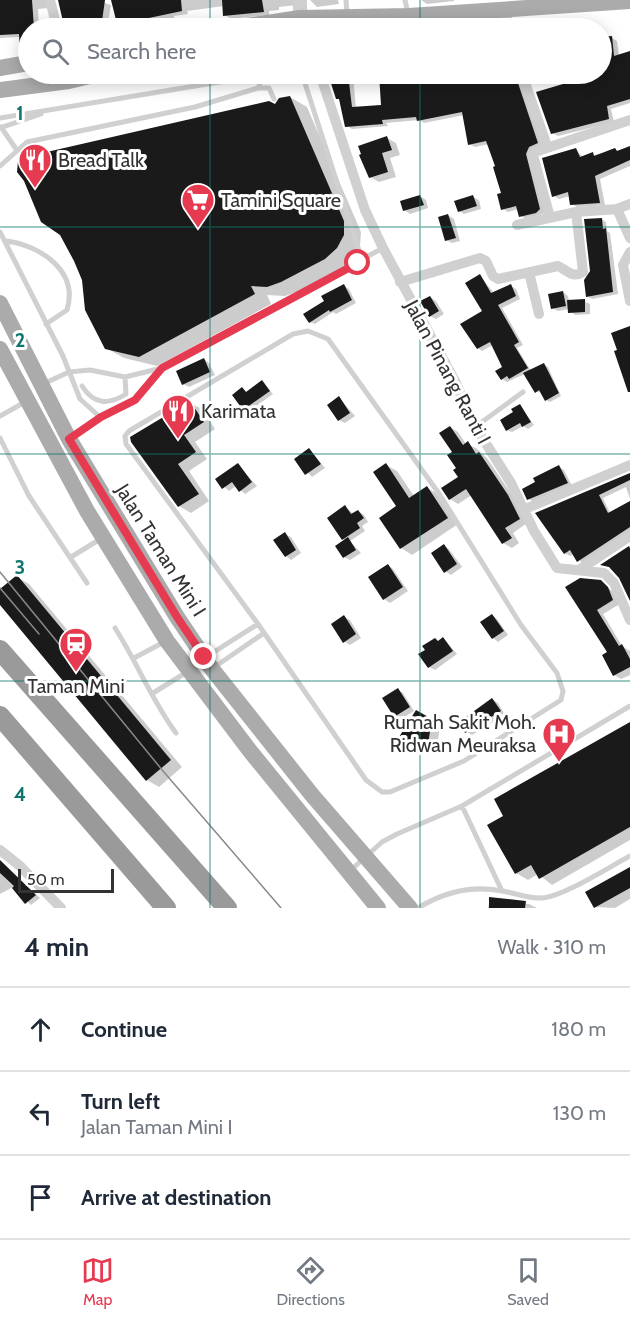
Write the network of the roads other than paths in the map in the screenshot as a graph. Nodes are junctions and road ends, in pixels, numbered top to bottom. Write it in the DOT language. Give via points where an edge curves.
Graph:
graph roads {
  1 [pos="50,0"];
  2 [pos="300,0"];
  3 [pos="605,1"];
  4 [pos="630,1"];
  5 [pos="452,6"];
  6 [pos="407,8"];
  7 [pos="505,8"];
  8 [pos="345,15"];
  9 [pos="54,18"];
  10 [pos="302,18"];
  11 [pos="329,18"];
  12 [pos="507,18"];
  13 [pos="18,65"];
  14 [pos="0,68"];
  15 [pos="18,70"];
  16 [pos="0,73"];
  17 [pos="18,84"];
  18 [pos="46,84"];
  19 [pos="208,84"];
  20 [pos="259,84"];
  21 [pos="305,84"];
  22 [pos="323,84"];
  23 [pos="525,84"];
  24 [pos="0,86"];
  25 [pos="258,88"];
  26 [pos="0,90"];
  27 [pos="274,99"];
  28 [pos="50,110"];
  29 [pos="0,118"];
  30 [pos="630,120"];
  31 [pos="0,127"];
  32 [pos="547,146"];
  33 [pos="16,149"];
  34 [pos="0,166"];
  35 [pos="630,204"];
  36 [pos="617,209"];
  37 [pos="576,212"];
  38 [pos="550,217"];
  39 [pos="517,225"];
  40 [pos="0,232"];
  41 [pos="630,238"];
  42 [pos="6,241"];
  43 [pos="383,248"];
  44 [pos="630,252"];
  45 [pos="362,260"];
  46 [pos="529,272"];
  47 [pos="400,282"];
  48 [pos="630,301"];
  49 [pos="0,303"];
  50 [pos="539,314"];
  51 [pos="46,324"];
  52 [pos="0,349"];
  53 [pos="162,368"];
  54 [pos="69,372"];
  55 [pos="125,377"];
  56 [pos="41,385"];
  57 [pos="82,386"];
  58 [pos="523,392"];
  59 [pos="27,401"];
  60 [pos="0,416"];
  61 [pos="101,417"];
  62 [pos="475,427"];
  63 [pos="0,438"];
  64 [pos="69,439"];
  65 [pos="630,465"];
  66 [pos="525,508"];
  67 [pos="630,536"];
  68 [pos="103,537"];
  69 [pos="71,557"];
  70 [pos="579,570"];
  71 [pos="87,584"];
  72 [pos="630,620"];
  73 [pos="258,624"];
  74 [pos="115,628"];
  75 [pos="264,633"];
  76 [pos="167,641"];
  77 [pos="0,650"];
  78 [pos="134,658"];
  79 [pos="208,663"];
  80 [pos="189,670"];
  81 [pos="153,693"];
  82 [pos="630,706"];
  83 [pos="0,716"];
  84 [pos="176,733"];
  85 [pos="462,806"];
  86 [pos="0,850"];
  87 [pos="630,856"];
  88 [pos="366,858"];
  89 [pos="348,873"];
  90 [pos="502,891"];
  91 [pos="61,908"];
  92 [pos="166,908"];
  93 [pos="227,908"];
  94 [pos="378,908"];
  95 [pos="410,908"];
  96 [pos="418,908"];
  1 -- 9 [label="street"];
  2 -- 10 [label="street"];
  3 -- 4 [label="main road"];
  3 -- 7 [label="main road"];
  5 -- 6 [label="main road"];
  5 -- 7 [label="main road"];
  6 -- 8 [label="main road"];
  7 -- 12 [label="street"];
  8 -- 11 [label="main road"];
  13 -- 14 [label="main road"];
  15 -- 16 [label="lane"];
  17 -- 24 [label="lane"];
  18 -- 26 [label="main road"];
  19 -- 28 [label="lane"];
  20 -- 25 [label="lane"];
  21 -- 45 [label="lane"];
  22 -- 43 [label="street, Jalan Pinang Ranti I" via="365,210"];
  23 -- 32 [label="street"];
  25 -- 27 [label="lane" via="269,88"];
  25 -- 33 [label="lane" via="195,107 27,142"];
  28 -- 29 [label="lane"];
  28 -- 31 [label="lane"];
  30 -- 32 [label="street"];
  31 -- 33 [label="lane"];
  32 -- 38 [label="street" via="533,155"];
  33 -- 34 [label="lane"];
  35 -- 36 [label="street"];
  36 -- 37 [label="street"];
  36 -- 41 [label="street"];
  37 -- 38 [label="street"];
  37 -- 46 [label="street" via="583,272 570,274 558,266"];
  38 -- 39 [label="street"];
  40 -- 42 [label="lane"];
  42 -- 51 [label="lane"];
  42 -- 51 [label="lane" via="51,258 69,288 67,310"];
  43 -- 45 [label="lane"];
  43 -- 47 [label="street, Jalan Pinang Ranti I"];
  44 -- 48 [label="street" via="623,265"];
  45 -- 53 [label="lane"];
  46 -- 47 [label="street" via="494,278 486,261 480,258"];
  46 -- 50 [label="street"];
  47 -- 62 [label="street, Jalan Pinang Ranti I" via="456,383"];
  49 -- 56 [label="main road, Jalan Taman Mini I"];
  51 -- 54 [label="lane"];
  52 -- 59 [label="main road"];
  53 -- 55 [label="lane"];
  53 -- 61 [label="lane" via="135,400"];
  54 -- 55 [label="lane" via="90,370"];
  54 -- 56 [label="lane"];
  54 -- 61 [label="lane" via="80,399"];
  55 -- 57 [label="lane" via="126,394 113,403 97,402"];
  56 -- 64 [label="main road, Jalan Taman Mini I"];
  58 -- 62 [label="lane"];
  59 -- 60 [label="lane"];
  59 -- 68 [label="main road"];
  61 -- 64 [label="lane"];
  62 -- 66 [label="street, Jalan Pinang Ranti I"];
  63 -- 69 [label="lane" via="29,496"];
  64 -- 79 [label="main road, Jalan Taman Mini I"];
  65 -- 66 [label="street"];
  66 -- 70 [label="street, Jalan Pinang Ranti I" via="557,568"];
  67 -- 70 [label="street"];
  68 -- 69 [label="lane"];
  68 -- 76 [label="main road"];
  69 -- 71 [label="lane"];
  70 -- 72 [label="street, Jalan Pinang Ranti I" via="604,573 614,583"];
  73 -- 75 [label="lane"];
  73 -- 75 [label="lane" via="126,444 125,436 293,334 308,332 328,339 440,495 521,625 557,673 564,691 561,700 464,761 382,792 366,780"];
  73 -- 79 [label="lane"];
  74 -- 78 [label="lane"];
  75 -- 79 [label="lane"];
  76 -- 78 [label="lane"];
  76 -- 80 [label="main road"];
  77 -- 93 [label="highway"];
  78 -- 81 [label="lane"];
  79 -- 88 [label="main road, Jalan Taman Mini I"];
  80 -- 81 [label="lane"];
  80 -- 89 [label="main road"];
  81 -- 84 [label="lane"];
  82 -- 85 [label="lane"];
  83 -- 92 [label="highway"];
  85 -- 88 [label="lane" via="382,842"];
  85 -- 90 [label="lane"];
  86 -- 91 [label="street"];
  87 -- 90 [label="lane" via="553,896 527,897"];
  88 -- 89 [label="lane"];
  88 -- 95 [label="main road, Jalan Taman Mini I"];
  89 -- 94 [label="main road"];
  90 -- 96 [label="lane" via="468,888"];
}
